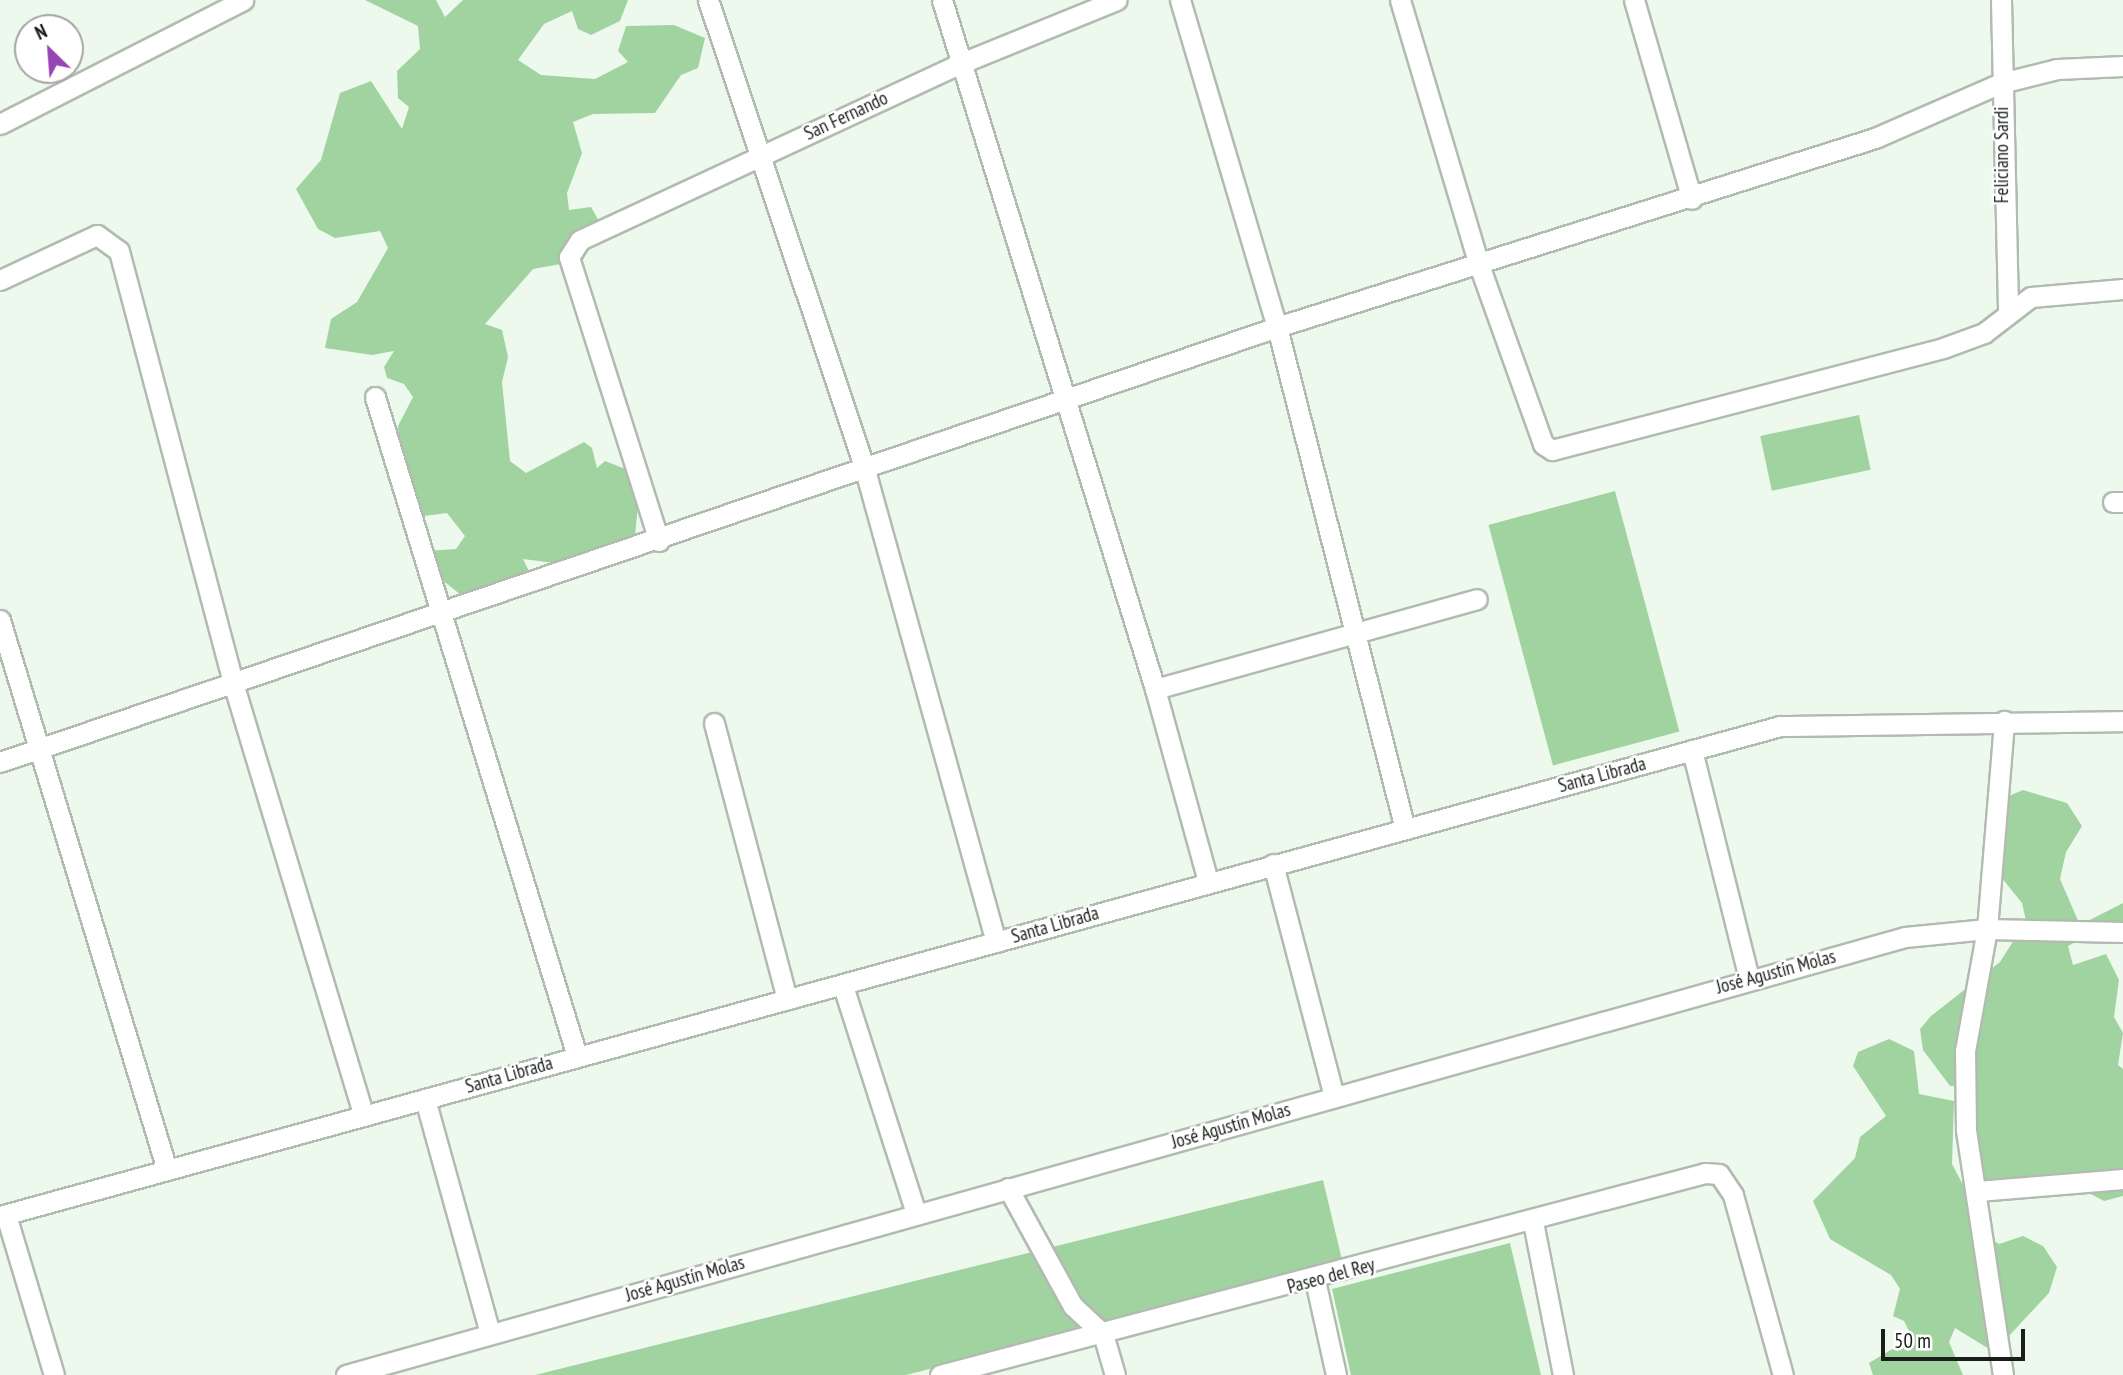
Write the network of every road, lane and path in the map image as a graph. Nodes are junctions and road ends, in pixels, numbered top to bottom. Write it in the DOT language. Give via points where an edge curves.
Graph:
graph roads {
  1 [pos="243,0"];
  2 [pos="708,0"];
  3 [pos="942,0"];
  4 [pos="1117,0"];
  5 [pos="1180,0"];
  6 [pos="1400,0"];
  7 [pos="1634,0"];
  8 [pos="2001,0"];
  9 [pos="959,64"];
  10 [pos="2123,66"];
  11 [pos="2001,83"];
  12 [pos="0,124"];
  13 [pos="760,155"];
  14 [pos="1692,199"];
  15 [pos="1478,262"];
  16 [pos="0,280"];
  17 [pos="2123,289"];
  18 [pos="2008,309"];
  19 [pos="1277,327"];
  20 [pos="375,397"];
  21 [pos="1065,400"];
  22 [pos="865,470"];
  23 [pos="659,541"];
  24 [pos="1477,599"];
  25 [pos="444,613"];
  26 [pos="0,620"];
  27 [pos="1357,636"];
  28 [pos="234,686"];
  29 [pos="1155,689"];
  30 [pos="2004,721"];
  31 [pos="2123,721"];
  32 [pos="714,723"];
  33 [pos="40,749"];
  34 [pos="1692,750"];
  35 [pos="0,762"];
  36 [pos="1405,829"];
  37 [pos="1273,864"];
  38 [pos="1208,881"];
  39 [pos="1987,929"];
  40 [pos="2123,932"];
  41 [pos="996,942"];
  42 [pos="1749,979"];
  43 [pos="843,986"];
  44 [pos="787,1000"];
  45 [pos="577,1056"];
  46 [pos="1334,1097"];
  47 [pos="425,1099"];
  48 [pos="364,1116"];
  49 [pos="167,1170"];
  50 [pos="2123,1179"];
  51 [pos="1008,1188"];
  52 [pos="1978,1191"];
  53 [pos="916,1214"];
  54 [pos="3,1216"];
  55 [pos="1532,1222"];
  56 [pos="1315,1280"];
  57 [pos="490,1334"];
  58 [pos="1104,1334"];
  59 [pos="54,1375"];
  60 [pos="346,1375"];
  61 [pos="940,1375"];
  62 [pos="1115,1375"];
  63 [pos="1336,1375"];
  64 [pos="1563,1375"];
  65 [pos="1783,1375"];
  66 [pos="2003,1375"];
  1 -- 12 [label="street"];
  2 -- 13 [label="street"];
  3 -- 9 [label="street"];
  4 -- 9 [label="street, San Fernando"];
  5 -- 19 [label="street"];
  6 -- 15 [label="street"];
  7 -- 14 [label="street"];
  8 -- 11 [label="street, Feliciano Sardi"];
  9 -- 13 [label="street, San Fernando"];
  9 -- 21 [label="street"];
  10 -- 11 [label="street" via="2057,69"];
  11 -- 14 [label="street" via="1875,138"];
  11 -- 18 [label="street, Feliciano Sardi"];
  13 -- 22 [label="street"];
  13 -- 23 [label="street, San Fernando" via="580,240 569,257"];
  14 -- 15 [label="street"];
  15 -- 18 [label="street" via="1543,444 1552,450 1944,348 1984,332"];
  15 -- 19 [label="street"];
  16 -- 28 [label="street" via="96,235 119,251"];
  17 -- 18 [label="street" via="2031,296"];
  19 -- 21 [label="street"];
  19 -- 27 [label="street"];
  20 -- 25 [label="street"];
  21 -- 22 [label="street"];
  21 -- 29 [label="street"];
  22 -- 23 [label="street"];
  22 -- 41 [label="street"];
  23 -- 25 [label="street"];
  24 -- 27 [label="street"];
  25 -- 28 [label="street"];
  25 -- 45 [label="street"];
  26 -- 33 [label="street"];
  27 -- 29 [label="street"];
  27 -- 36 [label="street"];
  28 -- 33 [label="street"];
  28 -- 48 [label="street"];
  29 -- 38 [label="street"];
  30 -- 31 [label="street, Santa Librada"];
  30 -- 34 [label="street, Santa Librada" via="1780,726"];
  30 -- 39 [label="street"];
  32 -- 44 [label="street"];
  33 -- 35 [label="street"];
  33 -- 49 [label="street"];
  34 -- 36 [label="street, Santa Librada"];
  34 -- 42 [label="street"];
  36 -- 37 [label="street, Santa Librada"];
  37 -- 38 [label="street, Santa Librada"];
  37 -- 46 [label="street"];
  38 -- 41 [label="street, Santa Librada"];
  39 -- 40 [label="street, José Agustín Molas"];
  39 -- 42 [label="street, José Agustín Molas" via="1905,937"];
  39 -- 52 [label="street" via="1965,1051 1966,1130"];
  41 -- 43 [label="street, Santa Librada"];
  42 -- 46 [label="street, José Agustín Molas"];
  43 -- 44 [label="street, Santa Librada"];
  43 -- 53 [label="street"];
  44 -- 45 [label="street, Santa Librada"];
  45 -- 47 [label="street, Santa Librada"];
  46 -- 51 [label="street, José Agustín Molas"];
  47 -- 48 [label="street, Santa Librada"];
  47 -- 57 [label="street"];
  48 -- 49 [label="street, Santa Librada"];
  49 -- 54 [label="street, Santa Librada"];
  50 -- 52 [label="street"];
  51 -- 53 [label="street, José Agustín Molas"];
  51 -- 58 [label="street" via="1073,1306"];
  52 -- 66 [label="street"];
  53 -- 57 [label="street, José Agustín Molas"];
  54 -- 59 [label="street"];
  55 -- 56 [label="street, Paseo del Rey"];
  55 -- 64 [label="street"];
  55 -- 65 [label="street, Paseo del Rey" via="1719,1174 1733,1195"];
  56 -- 58 [label="street, Paseo del Rey"];
  56 -- 63 [label="street"];
  57 -- 60 [label="street, José Agustín Molas"];
  58 -- 61 [label="street, Paseo del Rey"];
  58 -- 62 [label="street"];
}
